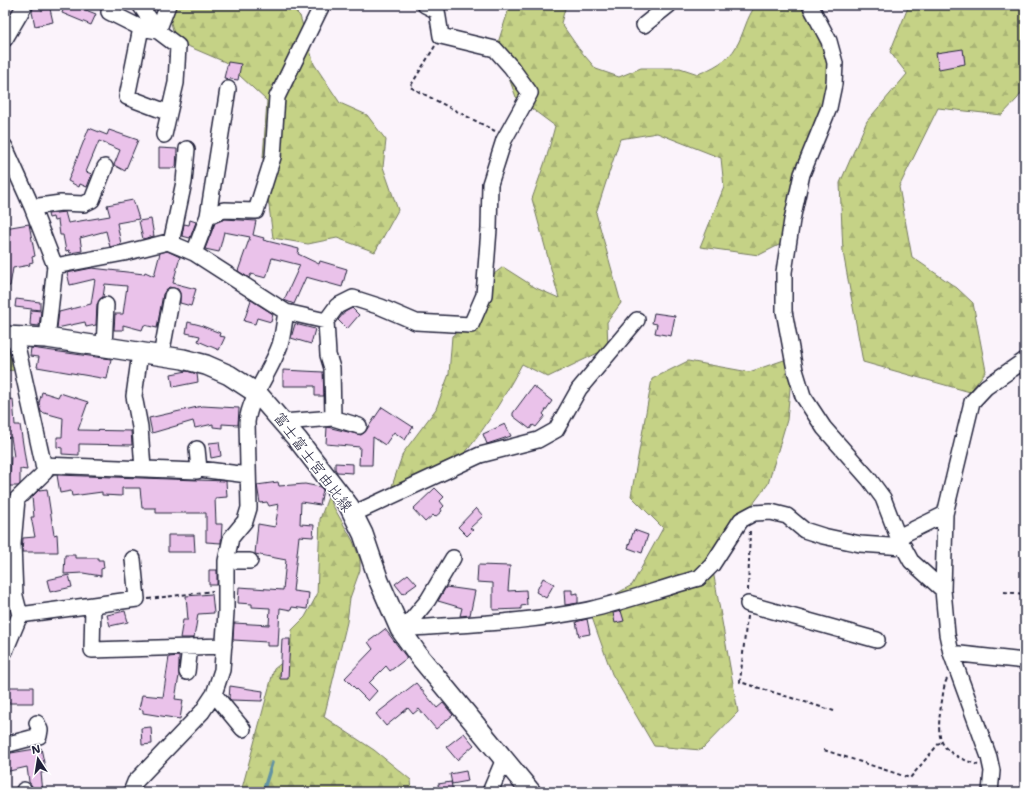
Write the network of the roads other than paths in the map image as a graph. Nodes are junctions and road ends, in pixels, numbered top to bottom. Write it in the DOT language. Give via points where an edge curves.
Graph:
graph roads {
  1 [pos="25,5"];
  2 [pos="140,5"];
  3 [pos="168,5"];
  4 [pos="322,5"];
  5 [pos="425,5"];
  6 [pos="669,5"];
  7 [pos="810,5"];
  8 [pos="109,12"];
  9 [pos="644,25"];
  10 [pos="141,28"];
  11 [pos="158,32"];
  12 [pos="5,39"];
  13 [pos="228,89"];
  14 [pos="169,113"];
  15 [pos="164,135"];
  16 [pos="5,147"];
  17 [pos="187,149"];
  18 [pos="105,167"];
  19 [pos="32,207"];
  20 [pos="208,216"];
  21 [pos="171,243"];
  22 [pos="194,253"];
  23 [pos="55,266"];
  24 [pos="172,296"];
  25 [pos="106,305"];
  26 [pos="286,312"];
  27 [pos="637,320"];
  28 [pos="326,321"];
  29 [pos="10,337"];
  30 [pos="47,338"];
  31 [pos="104,347"];
  32 [pos="140,353"];
  33 [pos="162,356"];
  34 [pos="1025,360"];
  35 [pos="258,394"];
  36 [pos="333,418"];
  37 [pos="283,422"];
  38 [pos="359,426"];
  39 [pos="197,449"];
  40 [pos="43,465"];
  41 [pos="143,468"];
  42 [pos="199,469"];
  43 [pos="248,475"];
  44 [pos="353,514"];
  45 [pos="945,514"];
  46 [pos="901,542"];
  47 [pos="453,558"];
  48 [pos="133,559"];
  49 [pos="226,561"];
  50 [pos="250,561"];
  51 [pos="943,590"];
  52 [pos="748,604"];
  53 [pos="93,605"];
  54 [pos="20,615"];
  55 [pos="402,629"];
  56 [pos="877,640"];
  57 [pos="224,646"];
  58 [pos="190,647"];
  59 [pos="5,651"];
  60 [pos="953,660"];
  61 [pos="1025,661"];
  62 [pos="187,672"];
  63 [pos="214,694"];
  64 [pos="37,722"];
  65 [pos="243,729"];
  66 [pos="5,745"];
  67 [pos="504,759"];
  68 [pos="131,792"];
  69 [pos="490,792"];
  70 [pos="531,792"];
  71 [pos="990,792"];
  1 -- 12 [label="street"];
  2 -- 11 [label="street"];
  3 -- 11 [label="street"];
  4 -- 20 [label="street" via="276,96 273,157 256,211 224,210"];
  5 -- 28 [label="street" via="437,11 441,36 495,49 530,92 506,137 490,184 484,295 471,325 416,322 352,298 337,306"];
  6 -- 9 [label="street"];
  7 -- 46 [label="street" via="829,40 835,63 834,84 829,108 802,174 784,272 784,311 795,370 803,396 824,428 870,479 883,498"];
  8 -- 10 [label="street"];
  10 -- 11 [label="street"];
  10 -- 14 [label="street" via="127,97"];
  11 -- 14 [label="street" via="178,46 176,83"];
  13 -- 20 [label="street"];
  14 -- 15 [label="street"];
  16 -- 19 [label="street"];
  17 -- 21 [label="street" via="184,182"];
  18 -- 19 [label="street" via="92,200 84,204 61,203"];
  19 -- 23 [label="street"];
  20 -- 22 [label="street"];
  21 -- 22 [label="street"];
  21 -- 23 [label="street"];
  22 -- 26 [label="street"];
  23 -- 30 [label="street"];
  24 -- 33 [label="street"];
  25 -- 31 [label="street"];
  26 -- 28 [label="street"];
  26 -- 35 [label="street" via="280,345"];
  27 -- 44 [label="street" via="579,389 556,430 538,440 480,455"];
  28 -- 36 [label="street" via="328,355 332,368"];
  29 -- 30 [label="main road, 富士富士宮由比線"];
  29 -- 40 [label="street"];
  30 -- 31 [label="main road, 富士富士宮由比線"];
  31 -- 32 [label="main road, 富士富士宮由比線"];
  32 -- 33 [label="main road, 富士富士宮由比線"];
  32 -- 41 [label="street" via="134,396 140,427"];
  33 -- 35 [label="main road, 富士富士宮由比線" via="206,365 229,375"];
  34 -- 45 [label="street" via="986,387 972,402"];
  35 -- 37 [label="main road, 富士富士宮由比線"];
  35 -- 43 [label="street" via="249,408 247,422"];
  36 -- 37 [label="street"];
  36 -- 38 [label="street"];
  37 -- 44 [label="main road, 富士富士宮由比線" via="332,483"];
  39 -- 42 [label="street"];
  40 -- 41 [label="street"];
  40 -- 54 [label="street" via="45,472 17,499 13,544 15,596"];
  41 -- 42 [label="street" via="196,471"];
  42 -- 43 [label="street"];
  43 -- 49 [label="street" via="249,508 245,521 230,538"];
  44 -- 55 [label="main road, 富士富士宮由比線" via="363,534 379,581"];
  45 -- 46 [label="street"];
  45 -- 51 [label="street"];
  46 -- 51 [label="street" via="911,561"];
  46 -- 55 [label="street" via="860,544 804,530 787,516 771,512 754,513 741,520 712,565 699,578 589,610 566,614 510,622"];
  47 -- 55 [label="street" via="428,600"];
  48 -- 53 [label="street" via="137,599"];
  49 -- 50 [label="street"];
  49 -- 57 [label="street"];
  51 -- 60 [label="street"];
  52 -- 56 [label="street"];
  53 -- 54 [label="street"];
  53 -- 58 [label="street" via="92,650"];
  54 -- 59 [label="street"];
  55 -- 67 [label="main road, 富士富士宮由比線" via="419,656"];
  57 -- 58 [label="street"];
  57 -- 63 [label="street" via="222,670"];
  58 -- 62 [label="street"];
  60 -- 61 [label="street"];
  60 -- 71 [label="street" via="992,771"];
  63 -- 65 [label="street"];
  63 -- 68 [label="street" via="202,712 135,782"];
  64 -- 66 [label="street" via="39,736"];
  67 -- 69 [label="street"];
  67 -- 70 [label="main road, 富士富士宮由比線"];
}
